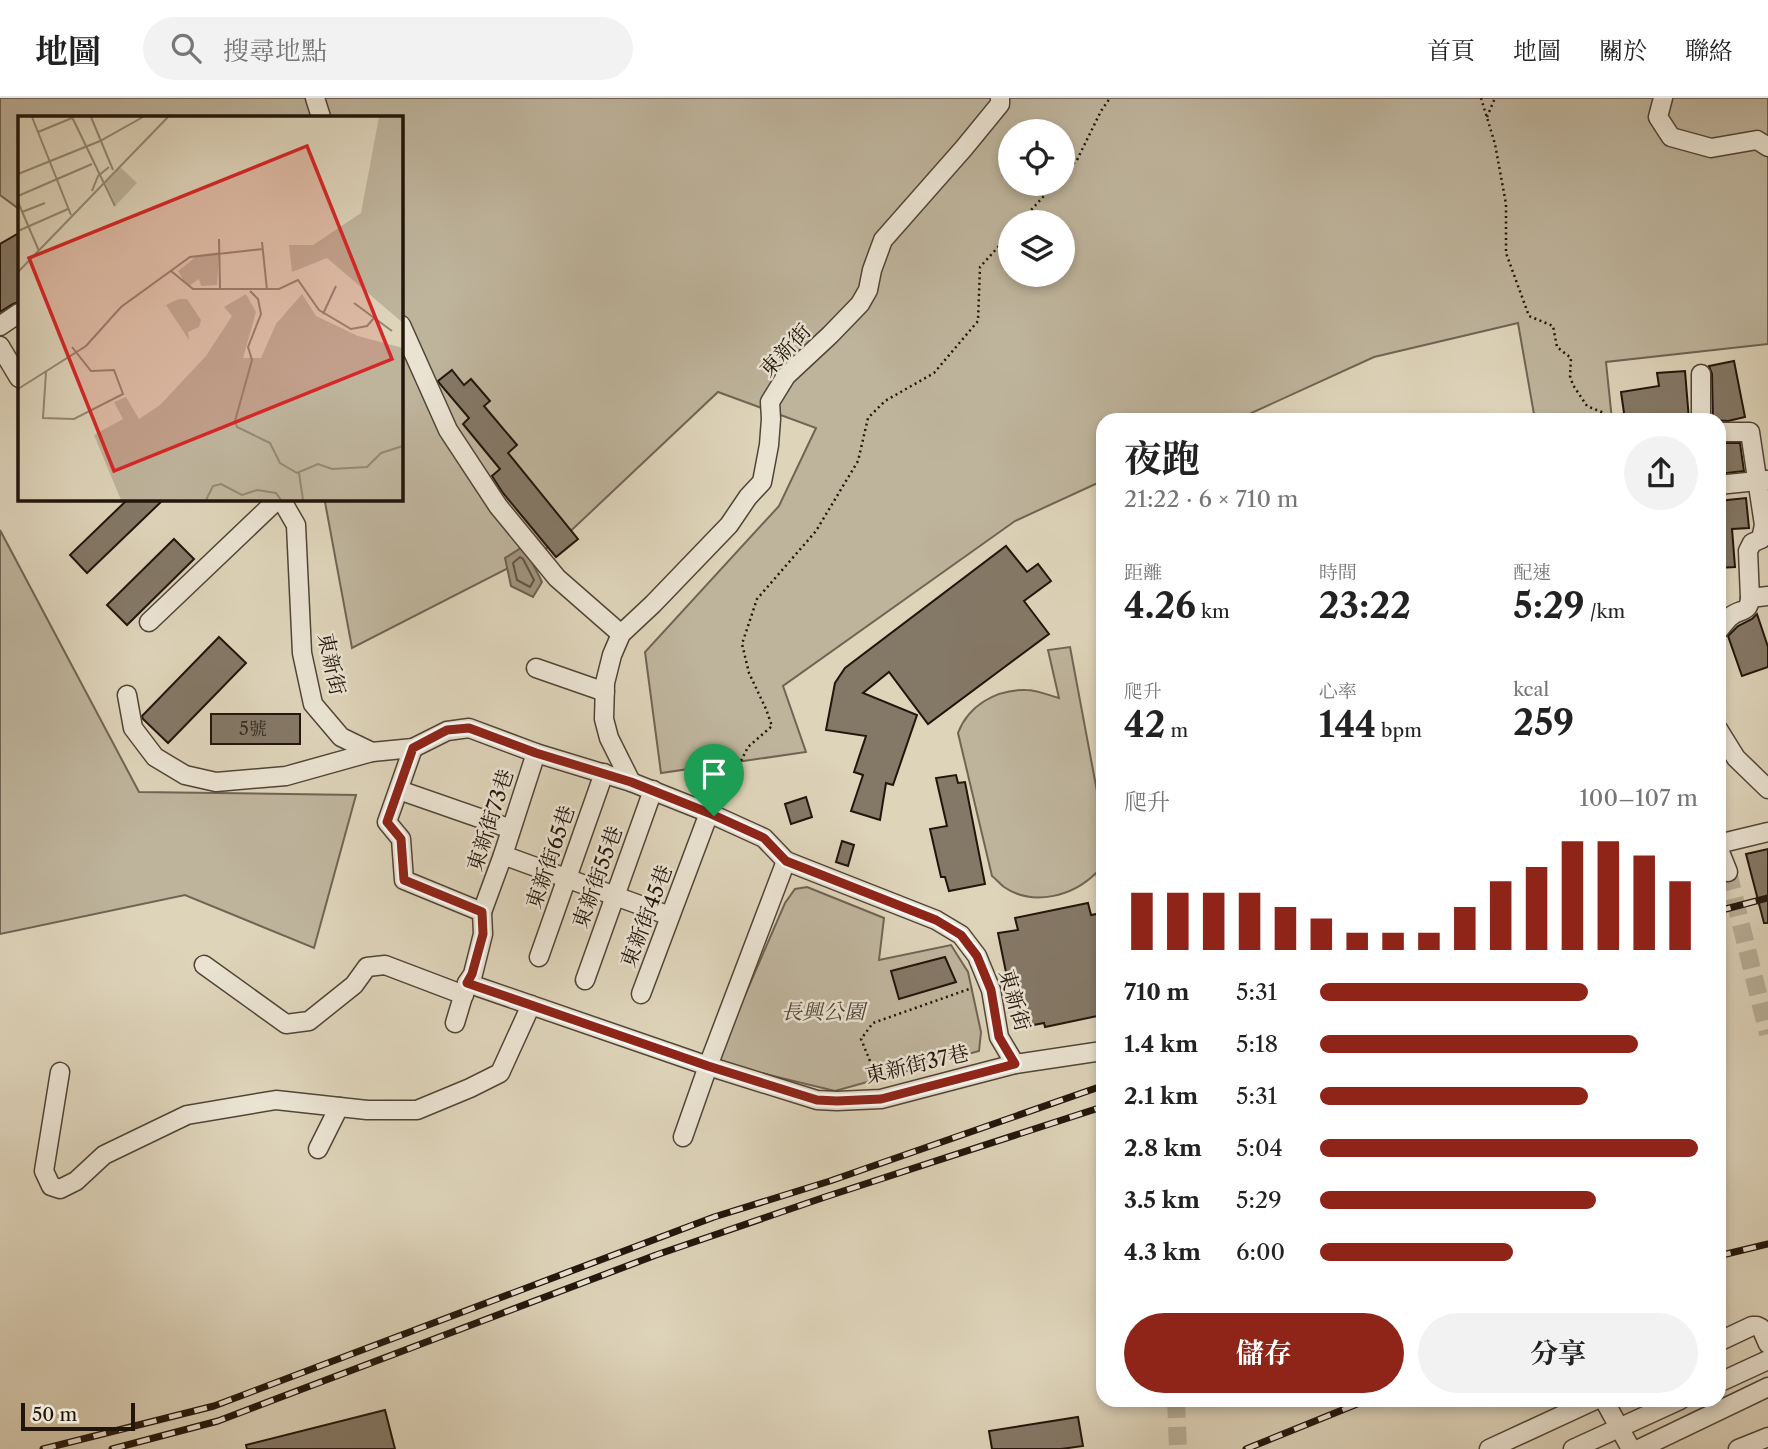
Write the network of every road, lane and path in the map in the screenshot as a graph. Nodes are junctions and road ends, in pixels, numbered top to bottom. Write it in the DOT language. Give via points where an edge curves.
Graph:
graph roads {
  1 [pos="315,98"];
  2 [pos="1000,98"];
  3 [pos="1110,98"];
  4 [pos="1480,98"];
  5 [pos="1495,98"];
  6 [pos="1663,98"];
  7 [pos="321,116"];
  8 [pos="1487,117"];
  9 [pos="1768,147"];
  10 [pos="1075,162"];
  11 [pos="1044,196"];
  12 [pos="1031,210"];
  13 [pos="998,247"];
  14 [pos="18,314"];
  15 [pos="0,326"];
  16 [pos="402,327"];
  17 [pos="10,354"];
  18 [pos="1701,374"];
  19 [pos="18,375"];
  20 [pos="1604,413"];
  21 [pos="1701,413"];
  22 [pos="1726,432"];
  23 [pos="1762,481"];
  24 [pos="1726,484"];
  25 [pos="279,500"];
  26 [pos="281,500"];
  27 [pos="1759,597"];
  28 [pos="1726,621"];
  29 [pos="149,622"];
  30 [pos="621,634"];
  31 [pos="536,668"];
  32 [pos="605,692"];
  33 [pos="127,695"];
  34 [pos="1726,742"];
  35 [pos="413,748"];
  36 [pos="372,752"];
  37 [pos="536,753"];
  38 [pos="604,773"];
  39 [pos="631,782"];
  40 [pos="1768,789"];
  41 [pos="399,790"];
  42 [pos="653,790"];
  43 [pos="711,814"];
  44 [pos="511,829"];
  45 [pos="1768,832"];
  46 [pos="1726,844"];
  47 [pos="503,855"];
  48 [pos="786,861"];
  49 [pos="566,878"];
  50 [pos="615,895"];
  51 [pos="482,912"];
  52 [pos="670,916"];
  53 [pos="539,957"];
  54 [pos="204,965"];
  55 [pos="585,980"];
  56 [pos="972,988"];
  57 [pos="466,989"];
  58 [pos="641,995"];
  59 [pos="531,1005"];
  60 [pos="455,1023"];
  61 [pos="1096,1052"];
  62 [pos="1015,1064"];
  63 [pos="708,1066"];
  64 [pos="872,1066"];
  65 [pos="60,1072"];
  66 [pos="339,1107"];
  67 [pos="683,1137"];
  68 [pos="318,1149"];
  69 [pos="1726,1338"];
  70 [pos="1768,1344"];
  71 [pos="1768,1360"];
  72 [pos="1726,1379"];
  73 [pos="1768,1387"];
  74 [pos="1580,1407"];
  75 [pos="1608,1407"];
  76 [pos="1664,1407"];
  77 [pos="1618,1428"];
  78 [pos="1768,1437"];
  79 [pos="1489,1449"];
  80 [pos="1573,1449"];
  81 [pos="1631,1449"];
  82 [pos="1640,1449"];
  83 [pos="1738,1449"];
  1 -- 7 [label="street"];
  2 -- 30 [label="street, 東新街" via="1000,104 964,148 883,240 860,304 786,376 770,402 762,482 729,524"];
  3 -- 10 [label="path"];
  4 -- 8 [label="path"];
  5 -- 8 [label="path"];
  6 -- 9 [label="street" via="1658,117 1671,136 1711,148 1757,140"];
  8 -- 20 [label="path" via="1506,204 1506,253 1529,316 1553,326 1557,347 1571,358 1573,385 1587,407"];
  11 -- 12 [label="path"];
  13 -- 43 [label="path" via="980,267 978,321 934,373 885,401 869,418 858,461 816,531 757,599 742,644 772,726 748,747"];
  14 -- 15 [label="street"];
  16 -- 30 [label="street" via="448,430 498,506 557,578"];
  17 -- 19 [label="street"];
  18 -- 21 [label="street"];
  22 -- 23 [label="street" via="1750,432"];
  23 -- 24 [label="street"];
  23 -- 27 [label="street" via="1764,525 1761,539 1748,551"];
  25 -- 29 [label="street"];
  26 -- 36 [label="street, 東新街" via="296,525 302,653 313,704 341,737"];
  27 -- 28 [label="street"];
  30 -- 32 [label="street, 東新街"];
  31 -- 32 [label="street"];
  32 -- 39 [label="street, 東新街" via="609,738"];
  33 -- 36 [label="street" via="133,728 155,757 185,775 216,782 286,776"];
  34 -- 40 [label="street"];
  35 -- 36 [label="street, 東新街"];
  35 -- 37 [label="street, 東新街" via="447,730 469,728"];
  35 -- 41 [label="street"];
  37 -- 38 [label="street, 東新街"];
  37 -- 44 [label="street, 東新街73巷"];
  38 -- 39 [label="street, 東新街"];
  38 -- 49 [label="street, 東新街65巷"];
  39 -- 42 [label="street, 東新街"];
  41 -- 44 [label="street"];
  41 -- 51 [label="street" via="387,822 401,839 404,880"];
  42 -- 43 [label="street, 東新街"];
  42 -- 50 [label="street, 東新街55巷"];
  43 -- 48 [label="street, 東新街" via="764,838"];
  43 -- 52 [label="street, 東新街45巷"];
  44 -- 47 [label="street, 東新街73巷"];
  45 -- 46 [label="street"];
  47 -- 49 [label="street"];
  47 -- 51 [label="street, 東新街73巷"];
  48 -- 62 [label="street, 東新街" via="936,920 961,935 977,956 991,990 999,1037"];
  48 -- 63 [label="street"];
  49 -- 50 [label="street"];
  49 -- 53 [label="street, 東新街65巷"];
  50 -- 52 [label="street"];
  50 -- 55 [label="street, 東新街55巷"];
  51 -- 57 [label="street, 東新街73巷" via="483,934"];
  52 -- 58 [label="street, 東新街45巷"];
  54 -- 57 [label="street, 東新街37巷" via="286,1024 309,1021 354,985 367,967 385,965"];
  56 -- 64 [label="path" via="873,1023 861,1039"];
  57 -- 59 [label="street, 東新街37巷"];
  57 -- 60 [label="street, 東新街73巷"];
  59 -- 63 [label="street, 東新街37巷"];
  59 -- 66 [label="street" via="500,1073 417,1110"];
  61 -- 62 [label="street, 東新街"];
  62 -- 63 [label="street, 東新街37巷" via="881,1099 837,1101 817,1100"];
  63 -- 67 [label="street"];
  65 -- 66 [label="street" via="44,1171 51,1186 60,1189 104,1155 187,1115 276,1100"];
  66 -- 68 [label="street"];
  69 -- 70 [label="street" via="1757,1326"];
  71 -- 72 [label="street"];
  73 -- 82 [label="street"];
  74 -- 79 [label="street"];
  75 -- 77 [label="street"];
  76 -- 77 [label="street"];
  77 -- 80 [label="street"];
  77 -- 81 [label="street"];
  78 -- 83 [label="street"];
}
